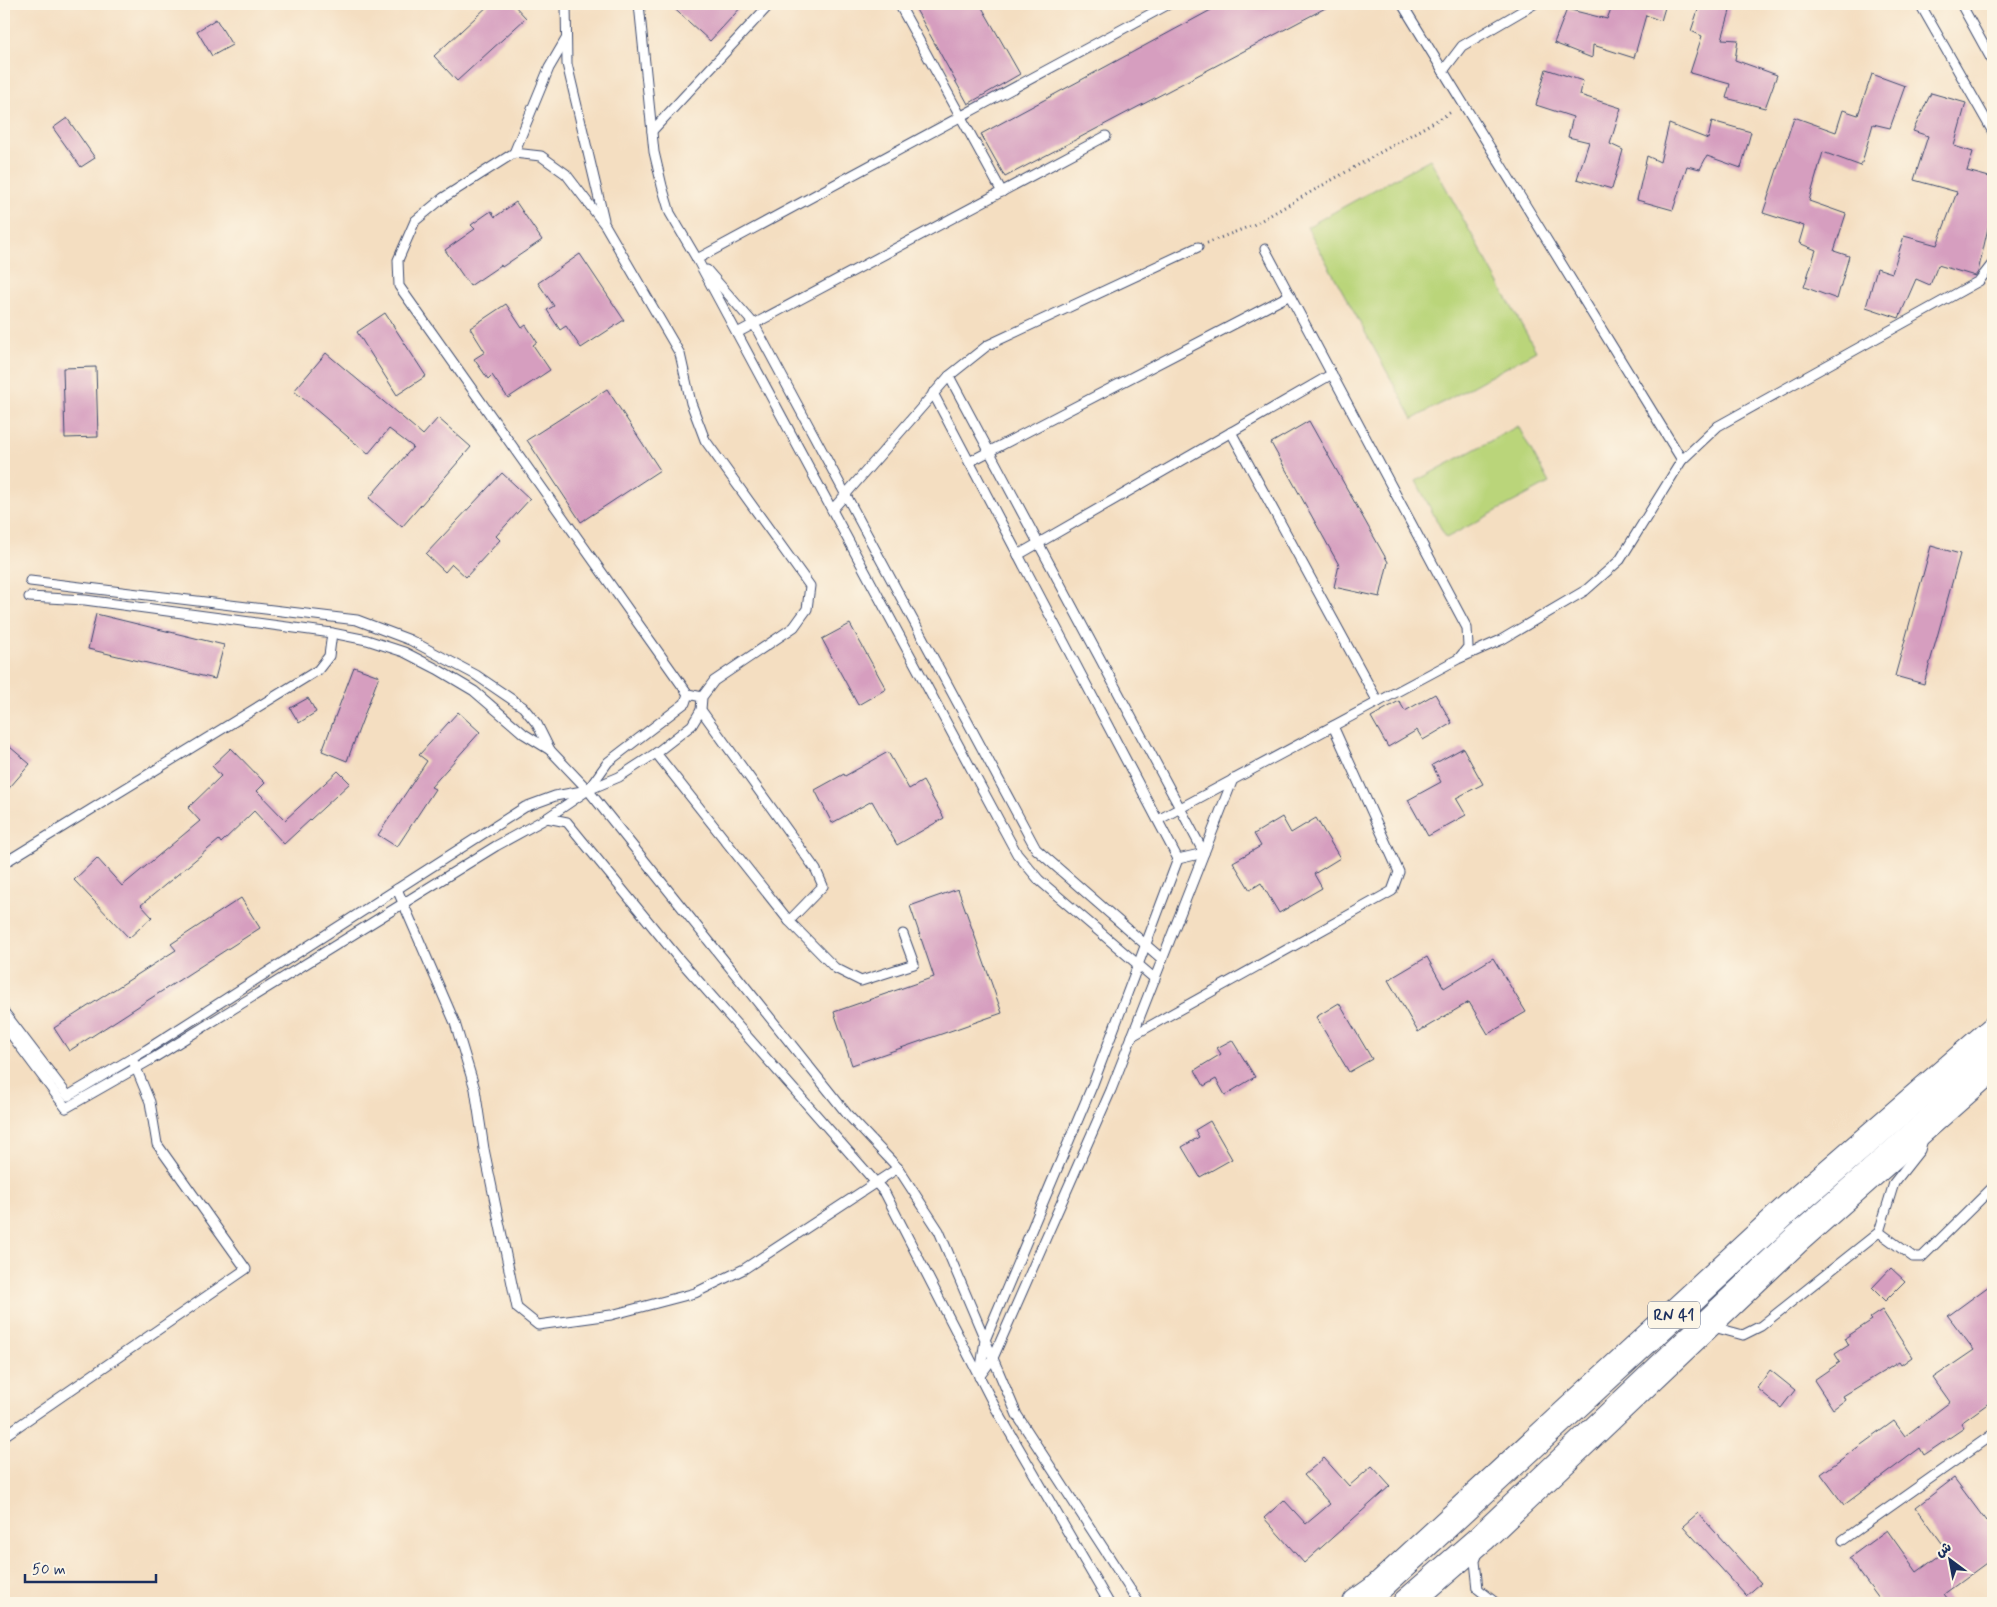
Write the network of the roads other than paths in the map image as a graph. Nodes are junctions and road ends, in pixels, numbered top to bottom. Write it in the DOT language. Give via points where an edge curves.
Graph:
graph roads {
  1 [pos="566,4"];
  2 [pos="639,4"];
  3 [pos="770,4"];
  4 [pos="899,4"];
  5 [pos="1169,4"];
  6 [pos="1402,4"];
  7 [pos="1534,4"];
  8 [pos="1920,4"];
  9 [pos="1961,4"];
  10 [pos="566,39"];
  11 [pos="1993,62"];
  12 [pos="1443,71"];
  13 [pos="960,117"];
  14 [pos="652,131"];
  15 [pos="1993,132"];
  16 [pos="1106,136"];
  17 [pos="514,153"];
  18 [pos="1002,192"];
  19 [pos="605,225"];
  20 [pos="1198,247"];
  21 [pos="1265,249"];
  22 [pos="697,259"];
  23 [pos="1993,263"];
  24 [pos="1290,295"];
  25 [pos="754,324"];
  26 [pos="737,333"];
  27 [pos="1332,374"];
  28 [pos="949,376"];
  29 [pos="933,393"];
  30 [pos="1231,432"];
  31 [pos="989,451"];
  32 [pos="1682,460"];
  33 [pos="969,462"];
  34 [pos="846,494"];
  35 [pos="832,510"];
  36 [pos="1038,543"];
  37 [pos="1018,554"];
  38 [pos="30,581"];
  39 [pos="29,597"];
  40 [pos="332,633"];
  41 [pos="1458,659"];
  42 [pos="688,694"];
  43 [pos="702,697"];
  44 [pos="1378,702"];
  45 [pos="701,710"];
  46 [pos="1332,726"];
  47 [pos="550,750"];
  48 [pos="656,753"];
  49 [pos="1233,779"];
  50 [pos="588,790"];
  51 [pos="1180,808"];
  52 [pos="547,818"];
  53 [pos="1158,820"];
  54 [pos="1204,853"];
  55 [pos="1178,859"];
  56 [pos="4,863"];
  57 [pos="397,889"];
  58 [pos="404,903"];
  59 [pos="789,921"];
  60 [pos="903,934"];
  61 [pos="1146,945"];
  62 [pos="1162,959"];
  63 [pos="1138,965"];
  64 [pos="1155,979"];
  65 [pos="4,1012"];
  66 [pos="4,1025"];
  67 [pos="1993,1031"];
  68 [pos="1132,1036"];
  69 [pos="132,1058"];
  70 [pos="1993,1066"];
  71 [pos="137,1068"];
  72 [pos="1927,1126"];
  73 [pos="898,1168"];
  74 [pos="876,1182"];
  75 [pos="1993,1187"];
  76 [pos="1879,1232"];
  77 [pos="1708,1326"];
  78 [pos="985,1340"];
  79 [pos="993,1358"];
  80 [pos="979,1377"];
  81 [pos="1993,1434"];
  82 [pos="4,1436"];
  83 [pos="1482,1538"];
  84 [pos="1843,1540"];
  85 [pos="1108,1603"];
  86 [pos="1139,1603"];
  87 [pos="1357,1603"];
  88 [pos="1407,1603"];
  89 [pos="1496,1603"];
  1 -- 10 [label="lane"];
  2 -- 14 [label="lane"];
  3 -- 14 [label="lane"];
  4 -- 13 [label="lane"];
  5 -- 13 [label="lane"];
  6 -- 12 [label="lane"];
  7 -- 12 [label="lane" via="1462,46"];
  8 -- 15 [label="lane"];
  9 -- 11 [label="lane"];
  10 -- 17 [label="lane" via="549,68"];
  10 -- 19 [label="lane" via="567,64"];
  12 -- 32 [label="lane"];
  13 -- 18 [label="lane"];
  13 -- 22 [label="lane"];
  14 -- 22 [label="lane" via="654,152 670,213"];
  16 -- 18 [label="lane"];
  17 -- 19 [label="lane" via="541,156 566,174"];
  17 -- 42 [label="lane" via="443,198 415,221 398,260 399,286"];
  18 -- 25 [label="lane"];
  19 -- 43 [label="lane" via="680,354 705,440 810,586 807,609 794,627 714,682"];
  20 -- 28 [label="lane" via="988,345"];
  21 -- 24 [label="lane"];
  22 -- 25 [label="lane"];
  22 -- 26 [label="lane"];
  23 -- 32 [label="lane" via="1979,281 1718,426"];
  24 -- 27 [label="lane"];
  24 -- 31 [label="lane"];
  25 -- 26 [label="lane"];
  25 -- 34 [label="lane"];
  26 -- 35 [label="lane"];
  27 -- 30 [label="lane"];
  27 -- 41 [label="lane" via="1467,628 1468,647"];
  28 -- 29 [label="lane"];
  28 -- 31 [label="lane"];
  29 -- 33 [label="lane"];
  29 -- 34 [label="lane"];
  30 -- 36 [label="lane"];
  30 -- 44 [label="lane"];
  31 -- 33 [label="lane"];
  31 -- 36 [label="lane"];
  32 -- 41 [label="lane" via="1620,560 1586,590 1501,640"];
  33 -- 37 [label="lane"];
  34 -- 35 [label="lane"];
  34 -- 61 [label="lane" via="1036,849"];
  35 -- 63 [label="lane" via="1017,854 1039,880"];
  36 -- 37 [label="lane"];
  36 -- 51 [label="lane"];
  37 -- 53 [label="lane"];
  38 -- 47 [label="lane" via="356,620 410,640 476,675 523,708"];
  39 -- 40 [label="lane" via="85,600"];
  40 -- 47 [label="lane" via="404,652 437,669 474,691 524,734"];
  40 -- 56 [label="lane" via="328,656 318,670"];
  41 -- 44 [label="lane"];
  42 -- 43 [label="lane"];
  42 -- 50 [label="lane" via="685,703 608,762"];
  43 -- 45 [label="lane"];
  44 -- 46 [label="lane"];
  45 -- 48 [label="lane" via="692,725"];
  45 -- 59 [label="lane" via="816,870 823,886"];
  46 -- 49 [label="lane"];
  46 -- 68 [label="lane" via="1399,872 1392,891"];
  47 -- 50 [label="lane"];
  48 -- 50 [label="lane" via="619,776"];
  48 -- 59 [label="lane"];
  49 -- 51 [label="lane"];
  49 -- 54 [label="lane"];
  50 -- 52 [label="lane"];
  50 -- 57 [label="lane" via="555,796 525,807"];
  50 -- 73 [label="lane" via="847,1114"];
  51 -- 53 [label="lane"];
  51 -- 54 [label="lane"];
  52 -- 58 [label="lane"];
  52 -- 74 [label="lane" via="567,822 679,959"];
  53 -- 55 [label="lane"];
  54 -- 55 [label="lane"];
  54 -- 62 [label="lane"];
  55 -- 61 [label="lane"];
  57 -- 58 [label="lane"];
  57 -- 69 [label="lane"];
  58 -- 71 [label="lane"];
  58 -- 74 [label="lane" via="455,1023 475,1089 517,1308 538,1326 611,1316 695,1293 744,1269"];
  59 -- 60 [label="lane" via="835,968 860,981 914,964"];
  61 -- 62 [label="lane"];
  61 -- 63 [label="lane"];
  62 -- 64 [label="lane"];
  63 -- 64 [label="lane"];
  63 -- 78 [label="lane" via="1093,1084"];
  64 -- 68 [label="lane"];
  65 -- 69 [label="lane" via="68,1096"];
  66 -- 71 [label="lane" via="66,1108"];
  67 -- 87 [label="highway, RN 41" via="1791,1206 1374,1591"];
  68 -- 79 [label="lane"];
  69 -- 71 [label="lane"];
  70 -- 72 [label="highway, RN 41"];
  71 -- 82 [label="lane" via="150,1102 156,1144 246,1269"];
  72 -- 76 [label="lane" via="1920,1150 1894,1183"];
  72 -- 77 [label="highway, RN 41" via="1795,1242"];
  73 -- 74 [label="lane"];
  73 -- 78 [label="lane" via="939,1231"];
  74 -- 80 [label="lane" via="885,1193"];
  75 -- 76 [label="lane" via="1922,1257 1913,1257"];
  76 -- 77 [label="lane" via="1761,1326 1743,1334"];
  77 -- 83 [label="highway, RN 41"];
  78 -- 79 [label="lane"];
  78 -- 80 [label="lane"];
  79 -- 80 [label="lane"];
  79 -- 86 [label="lane" via="1017,1414"];
  80 -- 85 [label="lane"];
  81 -- 84 [label="lane"];
  83 -- 88 [label="highway, RN 41"];
  83 -- 89 [label="lane" via="1475,1562 1478,1589"];
}
